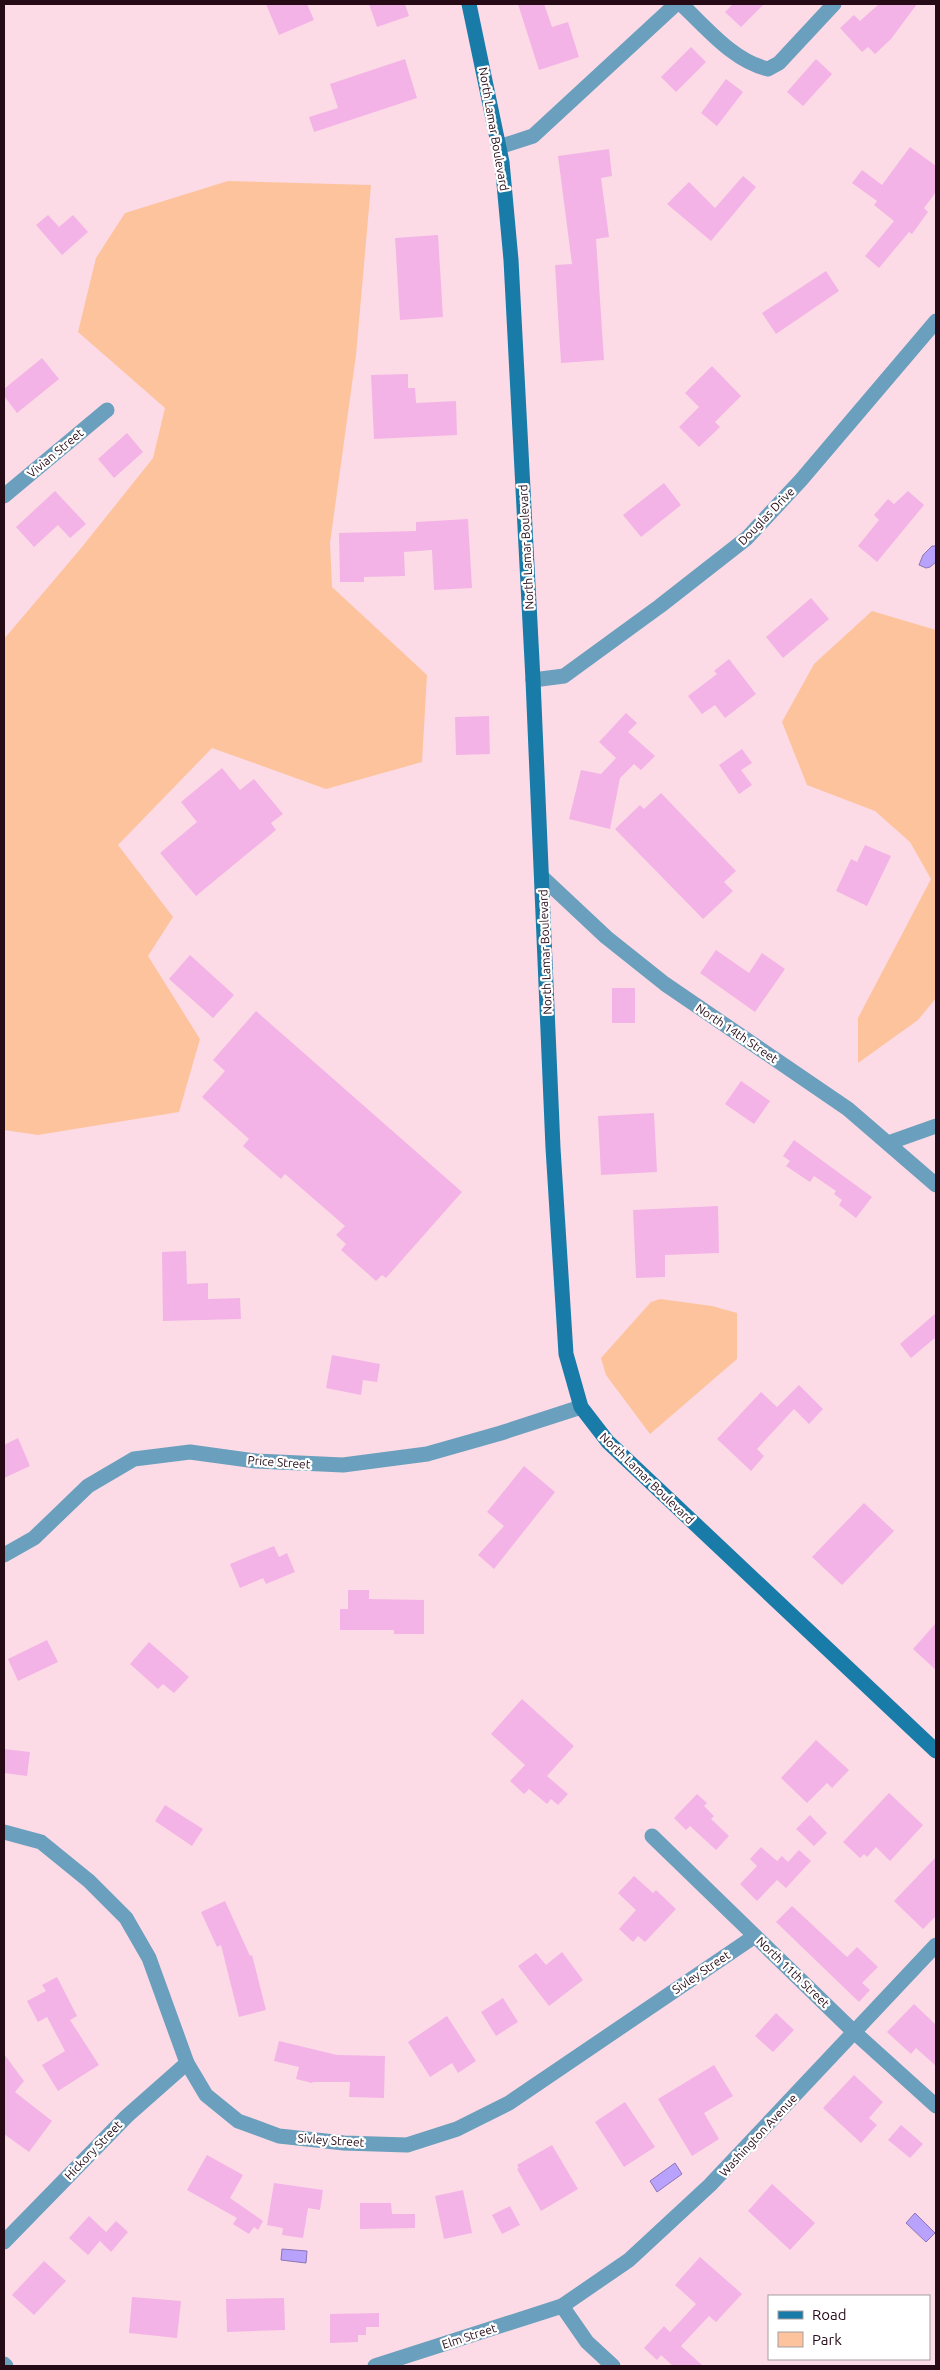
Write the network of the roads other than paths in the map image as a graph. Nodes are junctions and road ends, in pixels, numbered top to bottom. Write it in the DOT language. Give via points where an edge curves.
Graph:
graph roads {
  1 [pos="469,4"];
  2 [pos="676,4"];
  3 [pos="681,4"];
  4 [pos="834,4"];
  5 [pos="499,147"];
  6 [pos="936,321"];
  7 [pos="107,410"];
  8 [pos="4,496"];
  9 [pos="533,680"];
  10 [pos="542,877"];
  11 [pos="936,1126"];
  12 [pos="888,1143"];
  13 [pos="936,1185"];
  14 [pos="581,1407"];
  15 [pos="4,1555"];
  16 [pos="936,1751"];
  17 [pos="4,1832"];
  18 [pos="652,1836"];
  19 [pos="755,1936"];
  20 [pos="936,1945"];
  21 [pos="854,2032"];
  22 [pos="187,2063"];
  23 [pos="936,2106"];
  24 [pos="4,2242"];
  25 [pos="562,2306"];
  26 [pos="375,2366"];
  27 [pos="613,2366"];
  1 -- 5 [label="street, North Lamar Boulevard"];
  2 -- 5 [label="street" via="533,136"];
  3 -- 4 [label="street" via="738,56 754,66 768,69 779,63"];
  5 -- 9 [label="street, North Lamar Boulevard" via="511,260"];
  6 -- 9 [label="street, Douglas Drive" via="801,480 747,538 564,676"];
  7 -- 8 [label="street, Vivian Street"];
  9 -- 10 [label="street, North Lamar Boulevard"];
  10 -- 12 [label="street, North 14th Street" via="606,937 665,984 848,1109"];
  10 -- 14 [label="street, North Lamar Boulevard" via="566,1354"];
  11 -- 12 [label="street"];
  12 -- 13 [label="street, North 14th Street"];
  14 -- 15 [label="street, Price Street" via="427,1454 343,1465 256,1461 190,1452 134,1459 88,1486 34,1538"];
  14 -- 16 [label="street, North Lamar Boulevard" via="608,1442"];
  17 -- 22 [label="street, Sivley Street" via="41,1842 89,1881 126,1918 149,1958"];
  18 -- 19 [label="street, North 11th Street"];
  19 -- 21 [label="street, North 11th Street"];
  19 -- 22 [label="street, Sivley Street" via="509,2103 457,2129 407,2145 279,2136 238,2122 206,2095"];
  20 -- 21 [label="street, Washington Avenue"];
  21 -- 23 [label="street, North 11th Street"];
  21 -- 25 [label="street, Washington Avenue" via="705,2190 629,2260"];
  22 -- 24 [label="street, Hickory Street" via="127,2116"];
  25 -- 26 [label="street, Elm Street"];
  25 -- 27 [label="street" via="587,2342"];
}
